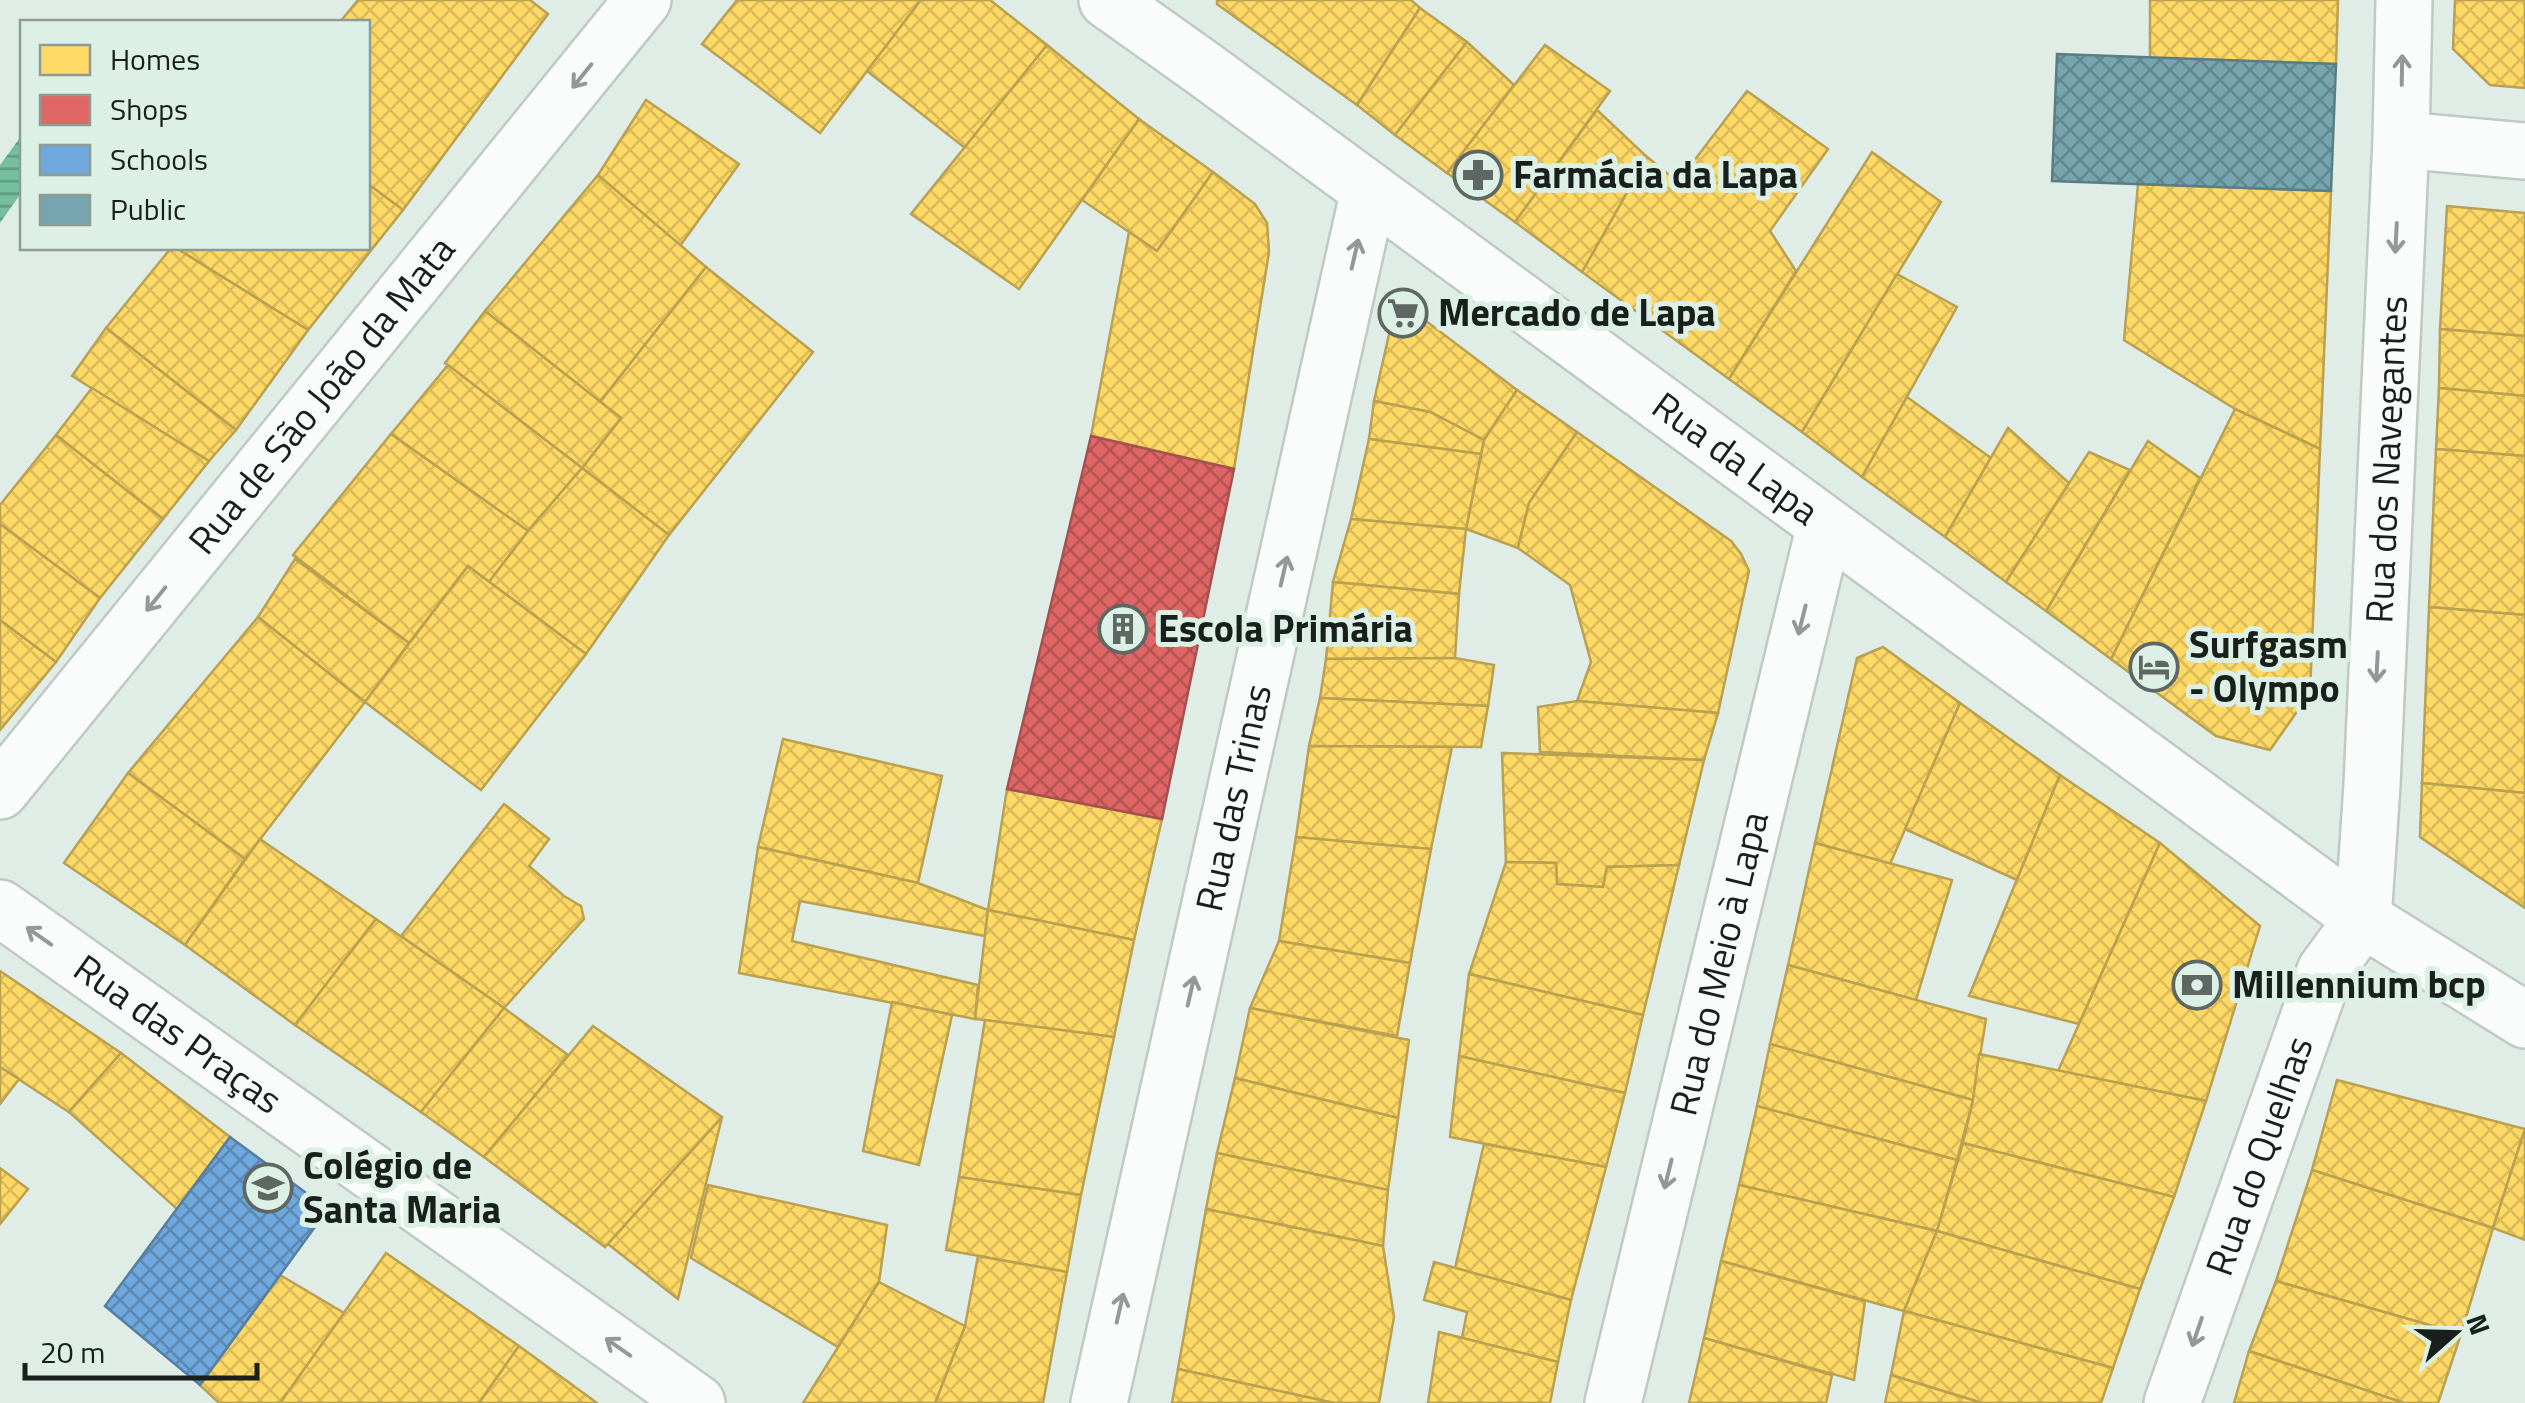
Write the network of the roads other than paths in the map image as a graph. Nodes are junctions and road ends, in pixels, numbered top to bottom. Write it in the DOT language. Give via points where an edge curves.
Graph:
graph roads {
  1 [pos="643,0"];
  2 [pos="1106,0"];
  3 [pos="1148,0"];
  4 [pos="2404,0"];
  5 [pos="1204,69"];
  6 [pos="2400,140"];
  7 [pos="2525,151"];
  8 [pos="1369,190"];
  9 [pos="1825,525"];
  10 [pos="0,791"];
  11 [pos="0,908"];
  12 [pos="2363,919"];
  13 [pos="2525,1020"];
  14 [pos="698,1403"];
  15 [pos="1099,1403"];
  16 [pos="1613,1403"];
  17 [pos="2172,1403"];
  1 -- 10 [label="street, Rua de São João da Mata, one-way"];
  2 -- 5 [label="street, Rua da Lapa"];
  3 -- 5 [label="street" via="1162,30"];
  6 -- 4 [label="street, Rua dos Navegantes, one-way"];
  5 -- 8 [label="street, Rua da Lapa"];
  6 -- 7 [label="street"];
  6 -- 12 [label="street, Rua dos Navegantes, one-way"];
  8 -- 9 [label="street, Rua da Lapa"];
  15 -- 8 [label="street, Rua das Trinas, one-way"];
  9 -- 12 [label="street, Rua da Lapa"];
  9 -- 16 [label="street, Rua do Meio à Lapa, one-way"];
  14 -- 11 [label="street, Rua das Praças, one-way"];
  12 -- 13 [label="street, Rua da Lapa"];
  12 -- 17 [label="street, Rua do Quelhas, one-way" via="2325,971"];
}
